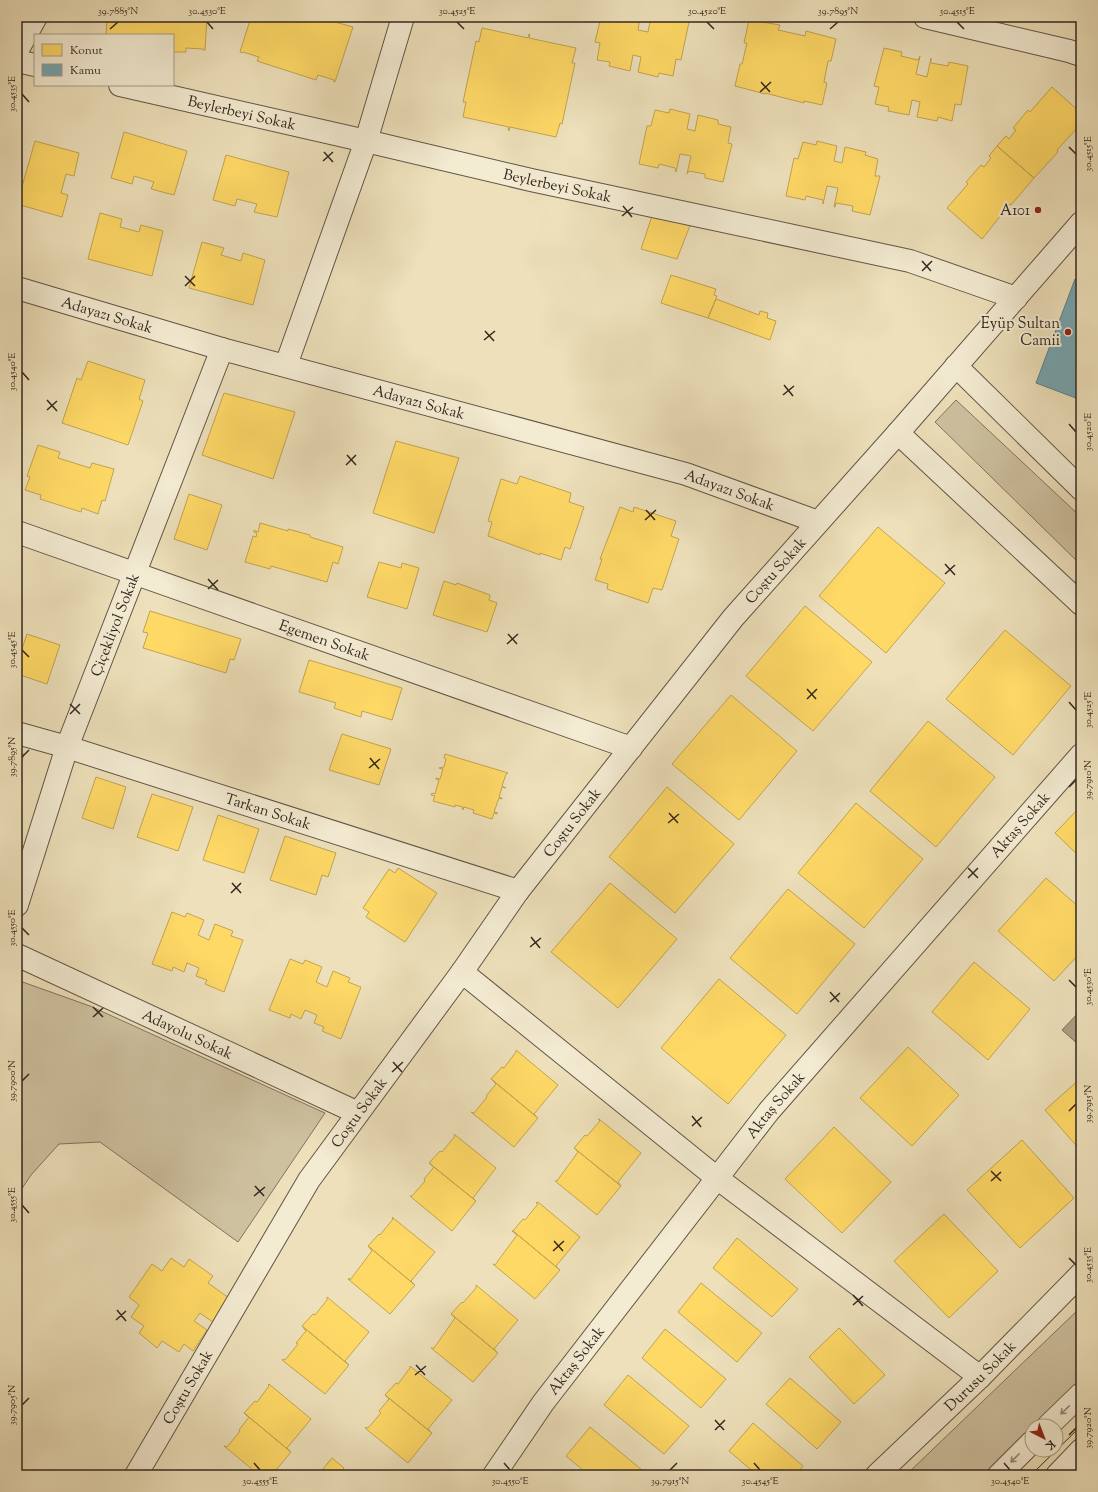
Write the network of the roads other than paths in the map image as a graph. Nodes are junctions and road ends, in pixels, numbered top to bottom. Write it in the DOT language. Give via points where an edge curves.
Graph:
graph roads {
  1 [pos="36,17"];
  2 [pos="403,17"];
  3 [pos="925,17"];
  4 [pos="17,50"];
  5 [pos="1081,55"];
  6 [pos="17,61"];
  7 [pos="34,65"];
  8 [pos="124,86"];
  9 [pos="366,141"];
  10 [pos="1081,223"];
  11 [pos="17,288"];
  12 [pos="1016,298"];
  13 [pos="222,349"];
  14 [pos="286,365"];
  15 [pos="956,366"];
  16 [pos="898,434"];
  17 [pos="1081,489"];
  18 [pos="818,522"];
  19 [pos="17,532"];
  20 [pos="135,573"];
  21 [pos="1081,604"];
  22 [pos="17,733"];
  23 [pos="67,747"];
  24 [pos="631,748"];
  25 [pos="1081,755"];
  26 [pos="518,891"];
  27 [pos="17,905"];
  28 [pos="17,955"];
  29 [pos="462,972"];
  30 [pos="358,1113"];
  31 [pos="717,1178"];
  32 [pos="1081,1274"];
  33 [pos="980,1377"];
  34 [pos="1081,1394"];
  35 [pos="1056,1418"];
  36 [pos="1024,1450"];
  37 [pos="136,1475"];
  38 [pos="494,1475"];
  39 [pos="877,1475"];
  40 [pos="999,1475"];
  1 -- 4 [label="street"];
  2 -- 9 [label="street"];
  3 -- 5 [label="street"];
  6 -- 7 [label="street"];
  8 -- 9 [label="street, Beylerbeyi Sokak"];
  9 -- 12 [label="street, Beylerbeyi Sokak" via="531,180 910,261"];
  9 -- 14 [label="street"];
  10 -- 12 [label="street, Coştu Sokak"];
  11 -- 13 [label="street, Adayazı Sokak"];
  12 -- 15 [label="street, Coştu Sokak"];
  13 -- 14 [label="street, Adayazı Sokak"];
  13 -- 20 [label="street, Çiçekliyol Sokak"];
  14 -- 18 [label="street, Adayazı Sokak" via="686,474"];
  15 -- 16 [label="street, Coştu Sokak"];
  15 -- 17 [label="street"];
  16 -- 18 [label="street, Coştu Sokak"];
  16 -- 21 [label="street"];
  18 -- 24 [label="street, Coştu Sokak" via="733,618"];
  19 -- 20 [label="street, Egemen Sokak"];
  20 -- 23 [label="street, Çiçekliyol Sokak"];
  20 -- 24 [label="street, Egemen Sokak"];
  22 -- 23 [label="street, Tarkan Sokak"];
  23 -- 26 [label="street, Tarkan Sokak"];
  23 -- 27 [label="street, Çiçekliyol Sokak"];
  24 -- 26 [label="street, Coştu Sokak"];
  25 -- 31 [label="street, Aktaş Sokak" via="769,1111"];
  26 -- 29 [label="street, Coştu Sokak"];
  28 -- 30 [label="street, Adayolu Sokak"];
  29 -- 30 [label="street, Coştu Sokak"];
  29 -- 31 [label="street"];
  30 -- 37 [label="street, Coştu Sokak" via="309,1180"];
  31 -- 33 [label="street"];
  31 -- 38 [label="street, Aktaş Sokak" via="543,1403"];
  32 -- 33 [label="street, Durusu Sokak"];
  33 -- 39 [label="street, Durusu Sokak"];
  34 -- 35 [label="street, one-way"];
  36 -- 40 [label="street, one-way"];
}
